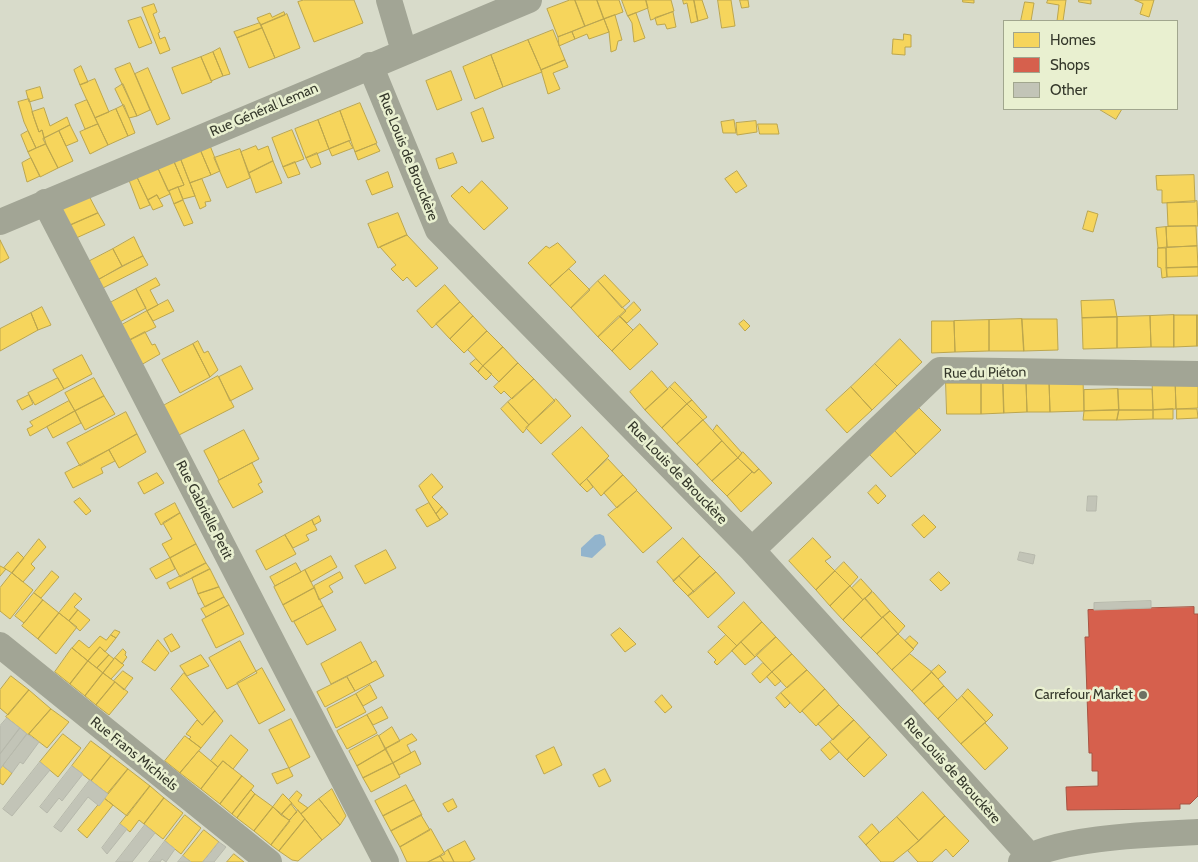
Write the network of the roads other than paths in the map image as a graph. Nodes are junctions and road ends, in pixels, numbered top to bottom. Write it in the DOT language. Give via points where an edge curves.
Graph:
graph roads {
  1 [pos="389,0"];
  2 [pos="529,0"];
  3 [pos="404,51"];
  4 [pos="370,65"];
  5 [pos="45,202"];
  6 [pos="0,222"];
  7 [pos="1198,374"];
  8 [pos="752,550"];
  9 [pos="0,645"];
  10 [pos="1198,832"];
  11 [pos="1025,859"];
  12 [pos="269,862"];
  13 [pos="386,862"];
  1 -- 3 [label="street"];
  2 -- 3 [label="street, Rue Général Leman"];
  3 -- 4 [label="street, Rue Général Leman"];
  4 -- 5 [label="street, Rue Général Leman"];
  4 -- 8 [label="street, Rue Louis de Brouckère" via="438,230"];
  5 -- 6 [label="street, Rue Général Leman"];
  5 -- 13 [label="street, Rue Gabrielle Petit"];
  7 -- 8 [label="street, Rue du Piéton" via="940,370"];
  8 -- 11 [label="street, Rue Louis de Brouckère"];
  9 -- 12 [label="street, Rue Frans Michiels"];
  10 -- 11 [label="street" via="1070,844"];
}
